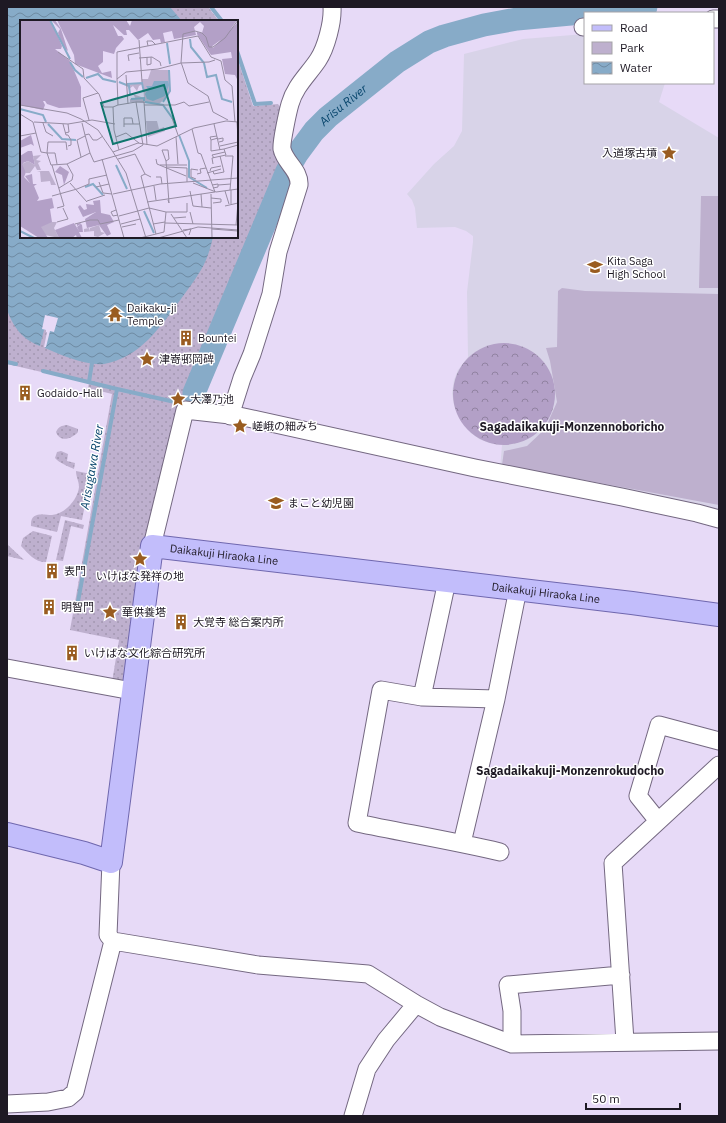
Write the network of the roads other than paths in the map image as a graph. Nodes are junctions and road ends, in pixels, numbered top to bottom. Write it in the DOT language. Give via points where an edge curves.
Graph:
graph roads {
  1 [pos="332,7"];
  2 [pos="230,416"];
  3 [pos="719,519"];
  4 [pos="152,546"];
  5 [pos="447,581"];
  6 [pos="518,589"];
  7 [pos="719,615"];
  8 [pos="7,668"];
  9 [pos="132,691"];
  10 [pos="422,697"];
  11 [pos="496,699"];
  12 [pos="719,741"];
  13 [pos="719,765"];
  14 [pos="658,821"];
  15 [pos="7,834"];
  16 [pos="462,843"];
  17 [pos="500,852"];
  18 [pos="111,862"];
  19 [pos="112,941"];
  20 [pos="621,975"];
  21 [pos="416,1004"];
  22 [pos="625,1041"];
  23 [pos="719,1041"];
  24 [pos="512,1044"];
  25 [pos="7,1104"];
  26 [pos="353,1116"];
  1 -- 2 [label="street" via="323,49 296,88 290,103 282,149 299,178 299,184 278,252 271,294"];
  2 -- 3 [label="street"];
  2 -- 4 [label="street" via="185,410"];
  4 -- 5 [label="main road, Daikakuji Hiraoka Line"];
  4 -- 9 [label="main road"];
  5 -- 6 [label="main road, Daikakuji Hiraoka Line"];
  5 -- 10 [label="street"];
  6 -- 7 [label="main road, Daikakuji Hiraoka Line"];
  6 -- 11 [label="street"];
  8 -- 9 [label="street"];
  9 -- 18 [label="main road"];
  10 -- 11 [label="street"];
  10 -- 16 [label="street" via="382,690 357,823"];
  11 -- 16 [label="street"];
  12 -- 14 [label="street" via="658,725 638,796"];
  13 -- 14 [label="street"];
  14 -- 20 [label="street" via="613,863"];
  15 -- 18 [label="main road"];
  16 -- 17 [label="street"];
  18 -- 19 [label="street" via="108,935"];
  19 -- 21 [label="street" via="258,965 368,974"];
  19 -- 25 [label="street" via="75,1092 68,1098 48,1102"];
  20 -- 22 [label="street"];
  20 -- 24 [label="street" via="508,985 512,1011"];
  21 -- 24 [label="street"];
  21 -- 26 [label="street" via="386,1040 367,1069"];
  22 -- 23 [label="street"];
  22 -- 24 [label="street"];
}
